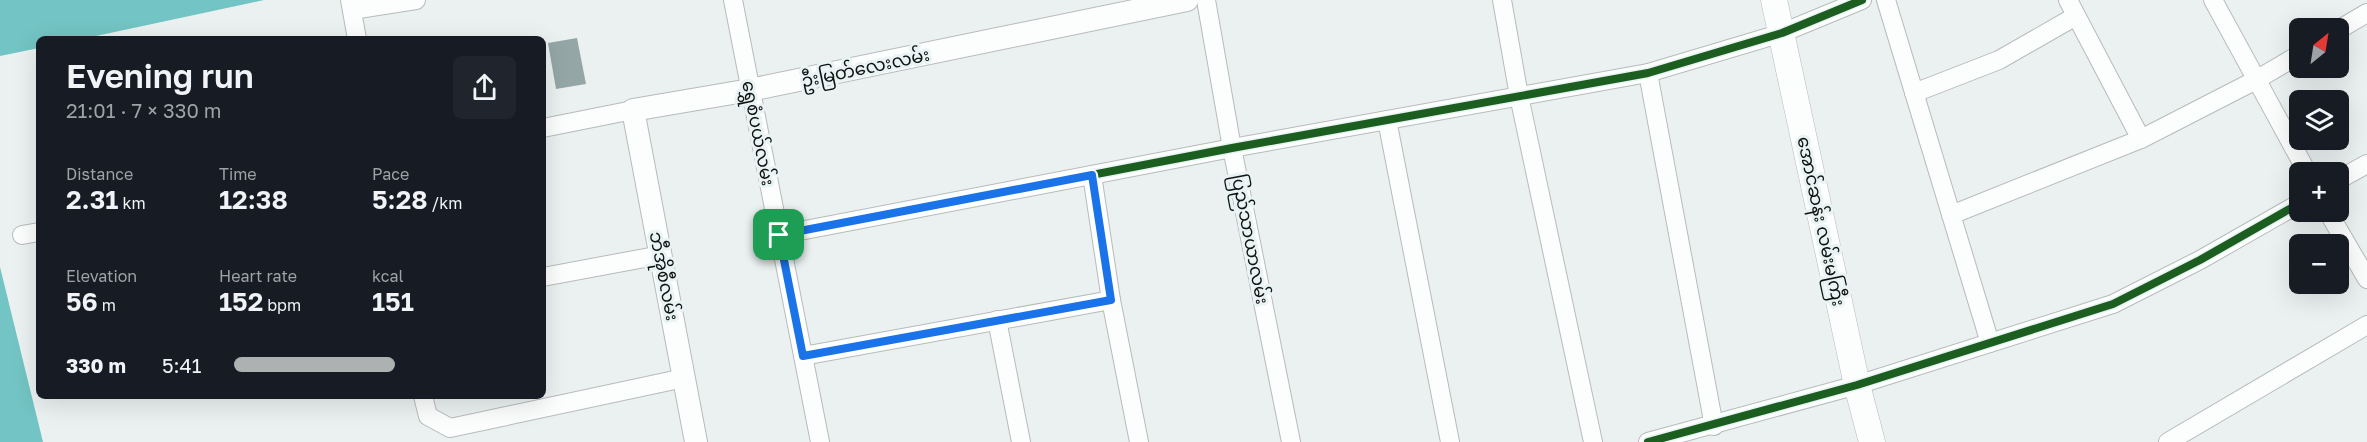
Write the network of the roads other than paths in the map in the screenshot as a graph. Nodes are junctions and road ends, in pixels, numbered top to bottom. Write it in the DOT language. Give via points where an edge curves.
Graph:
graph roads {
  1 [pos="416,0"];
  2 [pos="733,0"];
  3 [pos="1187,0"];
  4 [pos="1206,0"];
  5 [pos="1502,0"];
  6 [pos="1774,0"];
  7 [pos="1862,0"];
  8 [pos="1886,0"];
  9 [pos="2213,0"];
  10 [pos="351,5"];
  11 [pos="2072,8"];
  12 [pos="2367,13"];
  13 [pos="2349,24"];
  14 [pos="1782,33"];
  15 [pos="356,36"];
  16 [pos="2289,60"];
  17 [pos="1648,73"];
  18 [pos="2256,80"];
  19 [pos="750,90"];
  20 [pos="1914,93"];
  21 [pos="1519,96"];
  22 [pos="633,110"];
  23 [pos="1387,120"];
  24 [pos="546,127"];
  25 [pos="2141,139"];
  26 [pos="1232,148"];
  27 [pos="2301,162"];
  28 [pos="2367,164"];
  29 [pos="2349,174"];
  30 [pos="1092,175"];
  31 [pos="2289,209"];
  32 [pos="1951,215"];
  33 [pos="2334,222"];
  34 [pos="779,235"];
  35 [pos="661,255"];
  36 [pos="546,276"];
  37 [pos="2367,279"];
  38 [pos="1111,300"];
  39 [pos="998,320"];
  40 [pos="2367,325"];
  41 [pos="1990,343"];
  42 [pos="803,356"];
  43 [pos="684,378"];
  44 [pos="1857,385"];
  45 [pos="424,399"];
  46 [pos="1714,426"];
  47 [pos="696,442"];
  48 [pos="820,442"];
  49 [pos="1021,442"];
  50 [pos="1139,442"];
  51 [pos="1291,442"];
  52 [pos="1450,442"];
  53 [pos="1593,442"];
  54 [pos="1648,442"];
  55 [pos="1872,442"];
  56 [pos="2168,442"];
  1 -- 10 [label="street"];
  2 -- 19 [label="street, ရွှေစံပယ်လမ်း"];
  3 -- 19 [label="street, ဦးမြတ်လေးလမ်း"];
  4 -- 26 [label="street, ပြည်သာယာလမ်း"];
  5 -- 21 [label="street"];
  6 -- 14 [label="main road, အောင်ဆန်း လမ်းမကြီး"];
  7 -- 14 [label="street"];
  8 -- 20 [label="street"];
  9 -- 18 [label="street"];
  10 -- 15 [label="street"];
  11 -- 20 [label="street" via="1999,60"];
  11 -- 25 [label="street"];
  12 -- 13 [label="street"];
  14 -- 17 [label="street"];
  14 -- 44 [label="main road, အောင်ဆန်း လမ်းမကြီး"];
  16 -- 18 [label="street"];
  17 -- 21 [label="street"];
  17 -- 46 [label="street"];
  18 -- 25 [label="street"];
  18 -- 27 [label="street"];
  19 -- 22 [label="street, ဦးမြတ်လေးလမ်း"];
  19 -- 34 [label="street, ရွှေစံပယ်လမ်း"];
  20 -- 32 [label="street"];
  21 -- 23 [label="street"];
  21 -- 53 [label="street"];
  22 -- 24 [label="street, ဦးမြတ်လေးလမ်း"];
  22 -- 35 [label="street, ဘီအိုစီလမ်း"];
  23 -- 26 [label="street"];
  23 -- 52 [label="street"];
  25 -- 32 [label="street"];
  26 -- 30 [label="street"];
  26 -- 51 [label="street, ပြည်သာယာလမ်း"];
  28 -- 29 [label="street"];
  30 -- 34 [label="street"];
  30 -- 38 [label="street"];
  31 -- 41 [label="street" via="2113,304"];
  32 -- 41 [label="street"];
  33 -- 37 [label="street"];
  34 -- 42 [label="street, ရွှေစံပယ်လမ်း"];
  35 -- 36 [label="street"];
  35 -- 43 [label="street, ဘီအိုစီလမ်း"];
  38 -- 39 [label="street"];
  38 -- 50 [label="street"];
  39 -- 42 [label="street"];
  39 -- 49 [label="street"];
  40 -- 56 [label="street"];
  41 -- 44 [label="street"];
  42 -- 48 [label="street, ရွှေစံပယ်လမ်း"];
  43 -- 45 [label="street" via="450,428 428,416"];
  43 -- 47 [label="street, ဘီအိုစီလမ်း"];
  44 -- 46 [label="street"];
  44 -- 55 [label="main road, အောင်ဆန်း လမ်းမကြီး"];
  46 -- 54 [label="street"];
}
